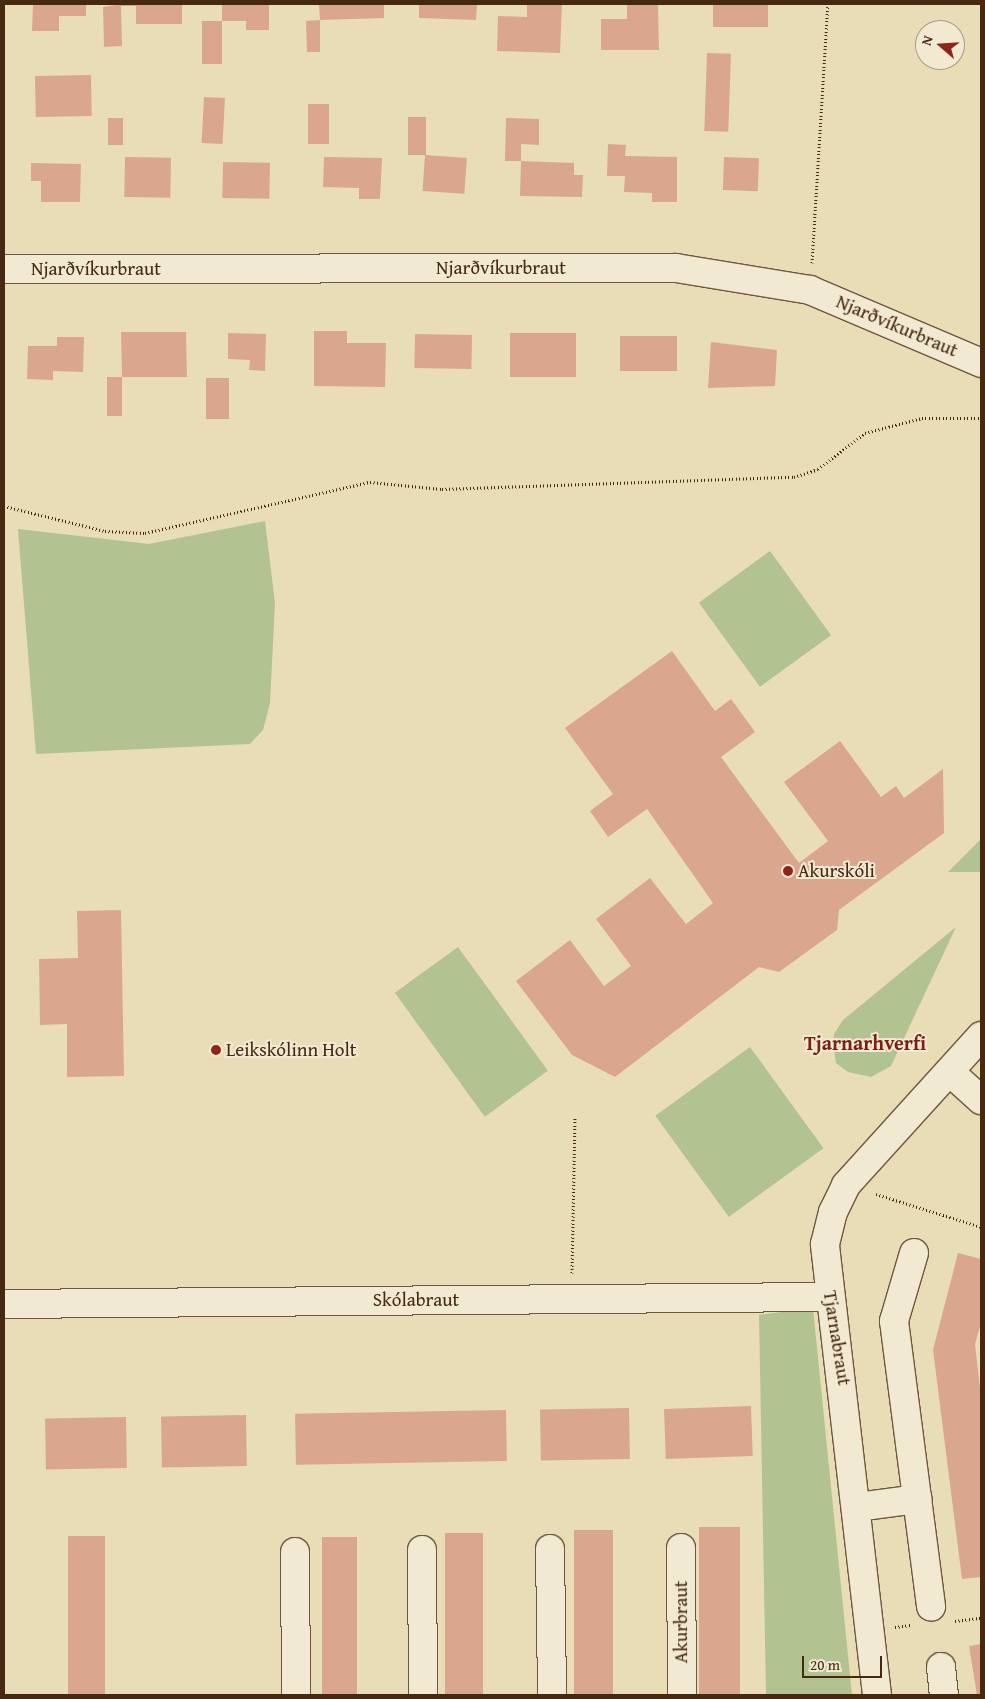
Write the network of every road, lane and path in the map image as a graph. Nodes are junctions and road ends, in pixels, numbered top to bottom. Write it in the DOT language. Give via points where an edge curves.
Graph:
graph roads {
  1 [pos="828,4"];
  2 [pos="4,269"];
  3 [pos="810,290"];
  4 [pos="981,363"];
  5 [pos="981,418"];
  6 [pos="4,506"];
  7 [pos="981,1036"];
  8 [pos="950,1072"];
  9 [pos="981,1100"];
  10 [pos="575,1117"];
  11 [pos="846,1185"];
  12 [pos="981,1226"];
  13 [pos="914,1254"];
  14 [pos="829,1297"];
  15 [pos="572,1299"];
  16 [pos="4,1304"];
  17 [pos="917,1499"];
  18 [pos="857,1507"];
  19 [pos="681,1548"];
  20 [pos="550,1549"];
  21 [pos="422,1550"];
  22 [pos="295,1552"];
  23 [pos="931,1607"];
  24 [pos="941,1667"];
  25 [pos="296,1695"];
  26 [pos="423,1695"];
  27 [pos="552,1695"];
  28 [pos="682,1695"];
  29 [pos="878,1695"];
  30 [pos="944,1695"];
  1 -- 3 [label="path"];
  2 -- 3 [label="street, Njarðvíkurbraut" via="676,268"];
  3 -- 4 [label="street, Njarðvíkurbraut" via="922,334"];
  5 -- 6 [label="path" via="922,418 865,433 818,469 794,477 442,490 370,482 144,533 105,530"];
  7 -- 8 [label="street, Tjarnabraut"];
  8 -- 9 [label="street"];
  8 -- 11 [label="street, Tjarnabraut"];
  10 -- 15 [label="path"];
  11 -- 12 [label="path"];
  11 -- 14 [label="street, Tjarnabraut" via="833,1212 825,1244"];
  13 -- 17 [label="street" via="894,1321"];
  14 -- 15 [label="street, Skólabraut"];
  14 -- 18 [label="street, Tjarnabraut" via="839,1342"];
  15 -- 16 [label="street, Skólabraut"];
  17 -- 18 [label="street"];
  17 -- 23 [label="street"];
  18 -- 29 [label="street, Tjarnabraut"];
  19 -- 28 [label="street, Akurbraut"];
  20 -- 27 [label="street"];
  21 -- 26 [label="street"];
  22 -- 25 [label="street"];
  24 -- 30 [label="street"];
}
